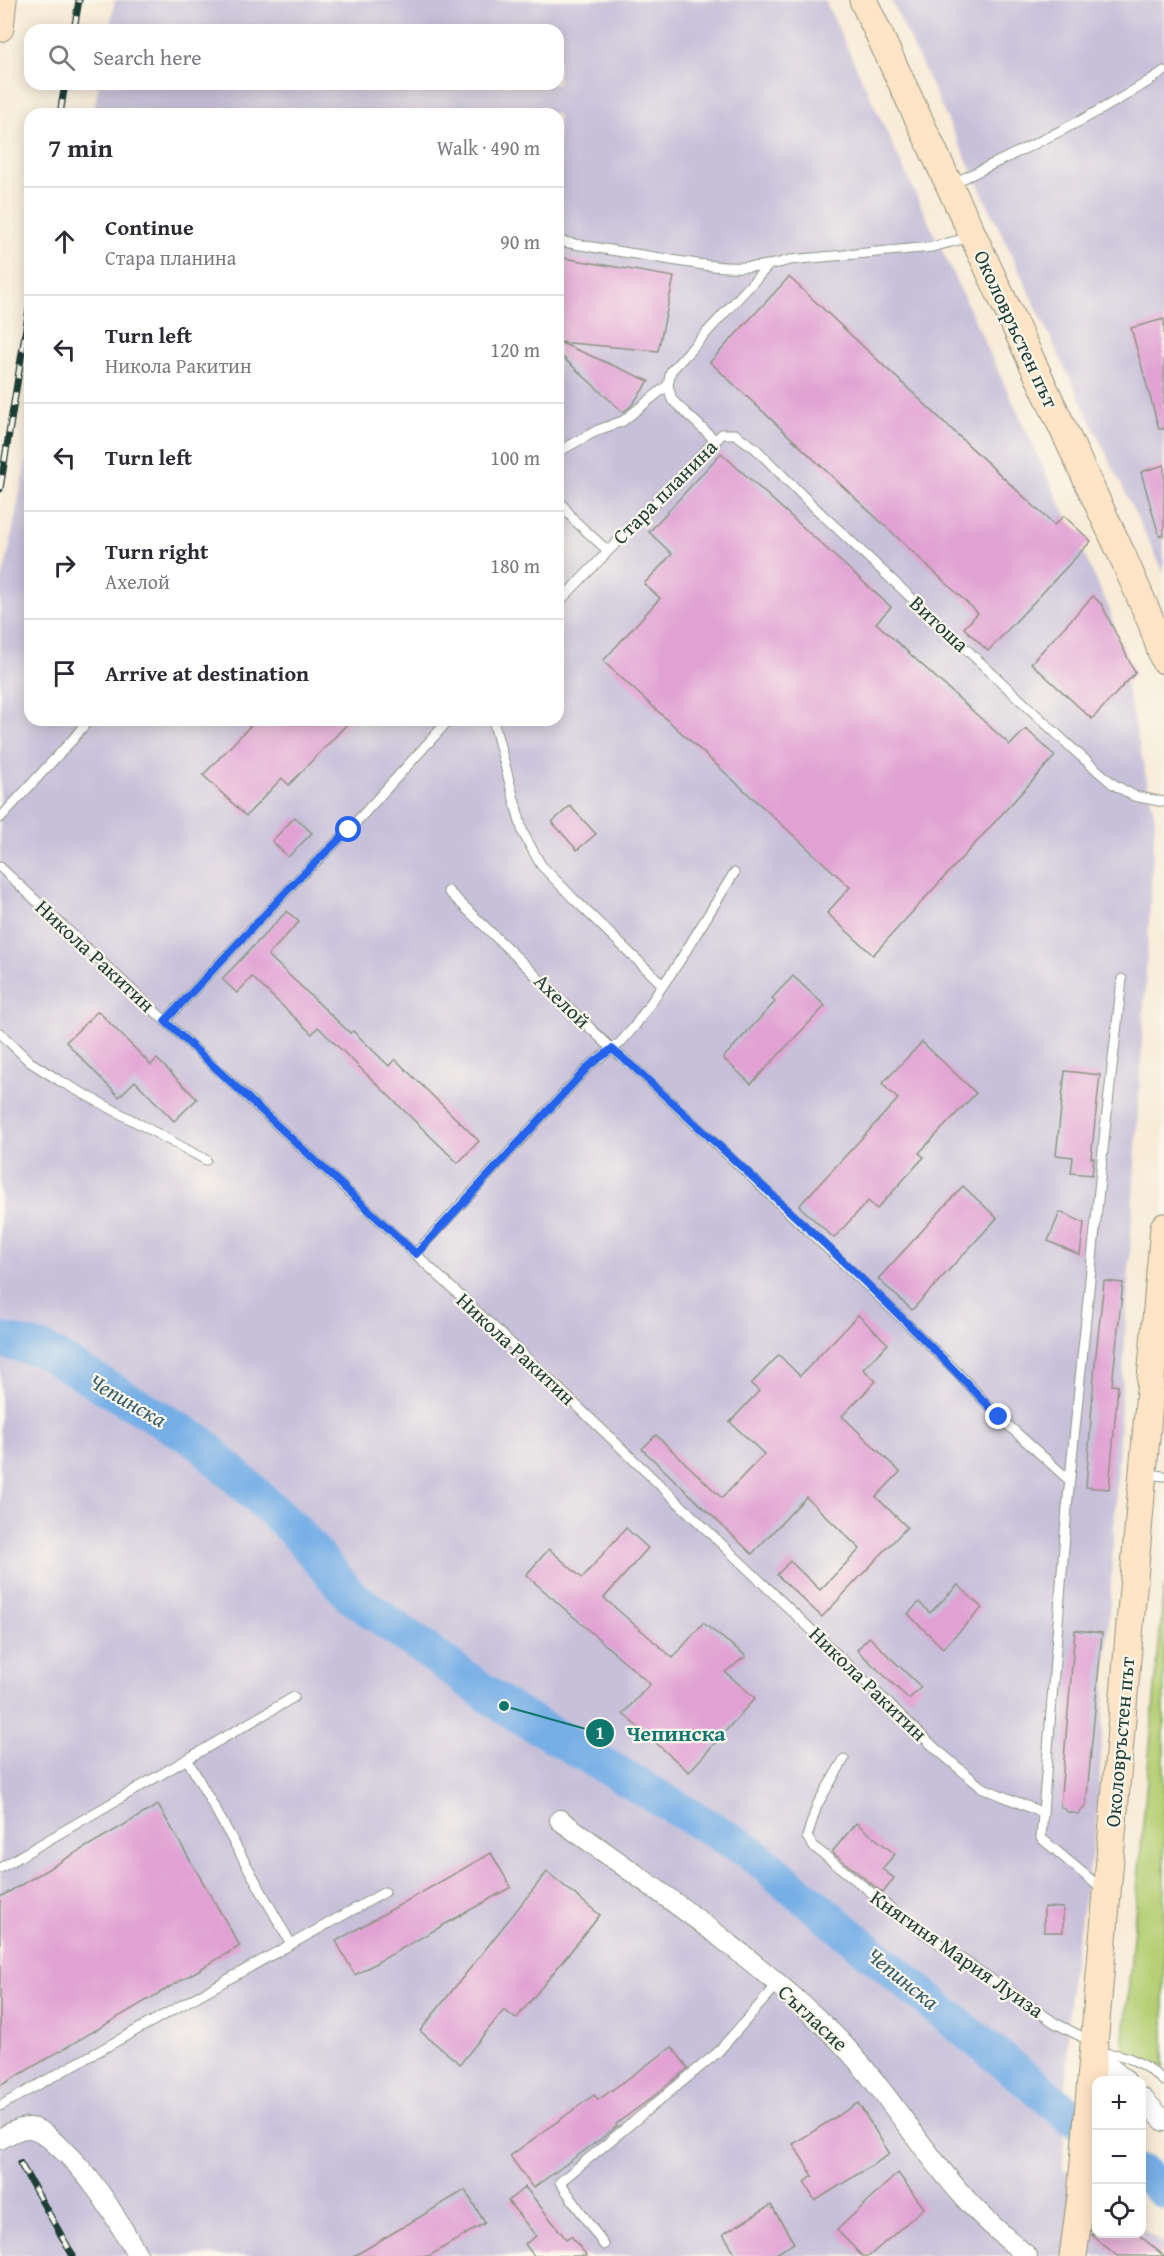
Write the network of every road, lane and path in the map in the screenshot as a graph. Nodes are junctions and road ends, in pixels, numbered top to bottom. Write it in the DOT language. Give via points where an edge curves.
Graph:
graph roads {
  1 [pos="3,0"];
  2 [pos="862,0"];
  3 [pos="0,28"];
  4 [pos="1164,71"];
  5 [pos="950,186"];
  6 [pos="973,236"];
  7 [pos="564,242"];
  8 [pos="768,266"];
  9 [pos="668,385"];
  10 [pos="719,437"];
  11 [pos="564,449"];
  12 [pos="564,507"];
  13 [pos="607,550"];
  14 [pos="564,597"];
  15 [pos="1164,660"];
  16 [pos="83,726"];
  17 [pos="444,726"];
  18 [pos="495,726"];
  19 [pos="1164,802"];
  20 [pos="0,818"];
  21 [pos="0,867"];
  22 [pos="734,873"];
  23 [pos="448,891"];
  24 [pos="1122,979"];
  25 [pos="663,985"];
  26 [pos="165,1021"];
  27 [pos="0,1032"];
  28 [pos="612,1049"];
  29 [pos="206,1160"];
  30 [pos="1164,1227"];
  31 [pos="416,1254"];
  32 [pos="1153,1475"];
  33 [pos="1069,1480"];
  34 [pos="294,1697"];
  35 [pos="187,1759"];
  36 [pos="844,1759"];
  37 [pos="1043,1814"];
  38 [pos="560,1820"];
  39 [pos="0,1868"];
  40 [pos="385,1892"];
  41 [pos="1107,1893"];
  42 [pos="291,1944"];
  43 [pos="777,1985"];
  44 [pos="1093,2058"];
  45 [pos="1119,2076"];
  46 [pos="1164,2081"];
  47 [pos="1146,2102"];
  48 [pos="0,2106"];
  49 [pos="1164,2121"];
  50 [pos="0,2139"];
  51 [pos="604,2245"];
  52 [pos="138,2256"];
  53 [pos="1027,2256"];
  54 [pos="1073,2256"];
  1 -- 3 [label="street"];
  2 -- 5 [label="street, Околовръстен път"];
  4 -- 5 [label="lane" via="1076,122"];
  5 -- 6 [label="street, Околовръстен път"];
  6 -- 8 [label="lane" via="932,247 790,260"];
  6 -- 15 [label="street, Околовръстен път" via="1122,555"];
  7 -- 8 [label="lane" via="706,266"];
  8 -- 9 [label="lane" via="676,365"];
  9 -- 10 [label="lane" via="672,400"];
  9 -- 11 [label="lane" via="623,421"];
  10 -- 13 [label="lane, Стара планина"];
  10 -- 19 [label="lane, Витоша" via="735,434 755,448 1113,784 1134,796"];
  12 -- 13 [label="lane, Стара планина"];
  13 -- 14 [label="lane, Стара планина"];
  16 -- 20 [label="lane"];
  17 -- 26 [label="lane"];
  18 -- 25 [label="lane" via="523,833 541,865"];
  21 -- 26 [label="lane, Никола Ракитин"];
  22 -- 25 [label="lane"];
  23 -- 28 [label="lane, Ахелой"];
  24 -- 33 [label="lane"];
  25 -- 28 [label="lane" via="634,1027"];
  26 -- 31 [label="lane, Никола Ракитин"];
  27 -- 29 [label="lane" via="30,1062 60,1082"];
  28 -- 31 [label="lane" via="590,1065"];
  28 -- 33 [label="lane, Ахелой"];
  30 -- 32 [label="street, Околовръстен път"];
  31 -- 37 [label="lane, Никола Ракитин" via="935,1748 981,1787"];
  32 -- 41 [label="street, Околовръстен път"];
  33 -- 37 [label="lane"];
  34 -- 35 [label="lane"];
  35 -- 39 [label="lane"];
  35 -- 42 [label="lane"];
  36 -- 44 [label="lane, Княгиня Мария Луиза" via="817,1805 807,1837 813,1846 912,1924 1055,2023"];
  37 -- 41 [label="lane" via="1041,1838"];
  38 -- 43 [label="street, Съгласие"];
  40 -- 42 [label="lane"];
  41 -- 44 [label="street, Околовръстен път"];
  42 -- 48 [label="lane"];
  43 -- 51 [label="lane" via="717,2053 560,2182"];
  43 -- 53 [label="street, Съгласие" via="833,2034 877,2083 962,2196"];
  44 -- 45 [label="street"];
  44 -- 46 [label="lane" via="1113,2052"];
  44 -- 54 [label="street, Околовръстен път"];
  47 -- 49 [label="street"];
  50 -- 52 [label="street" via="30,2128 45,2134 79,2164"];
}
